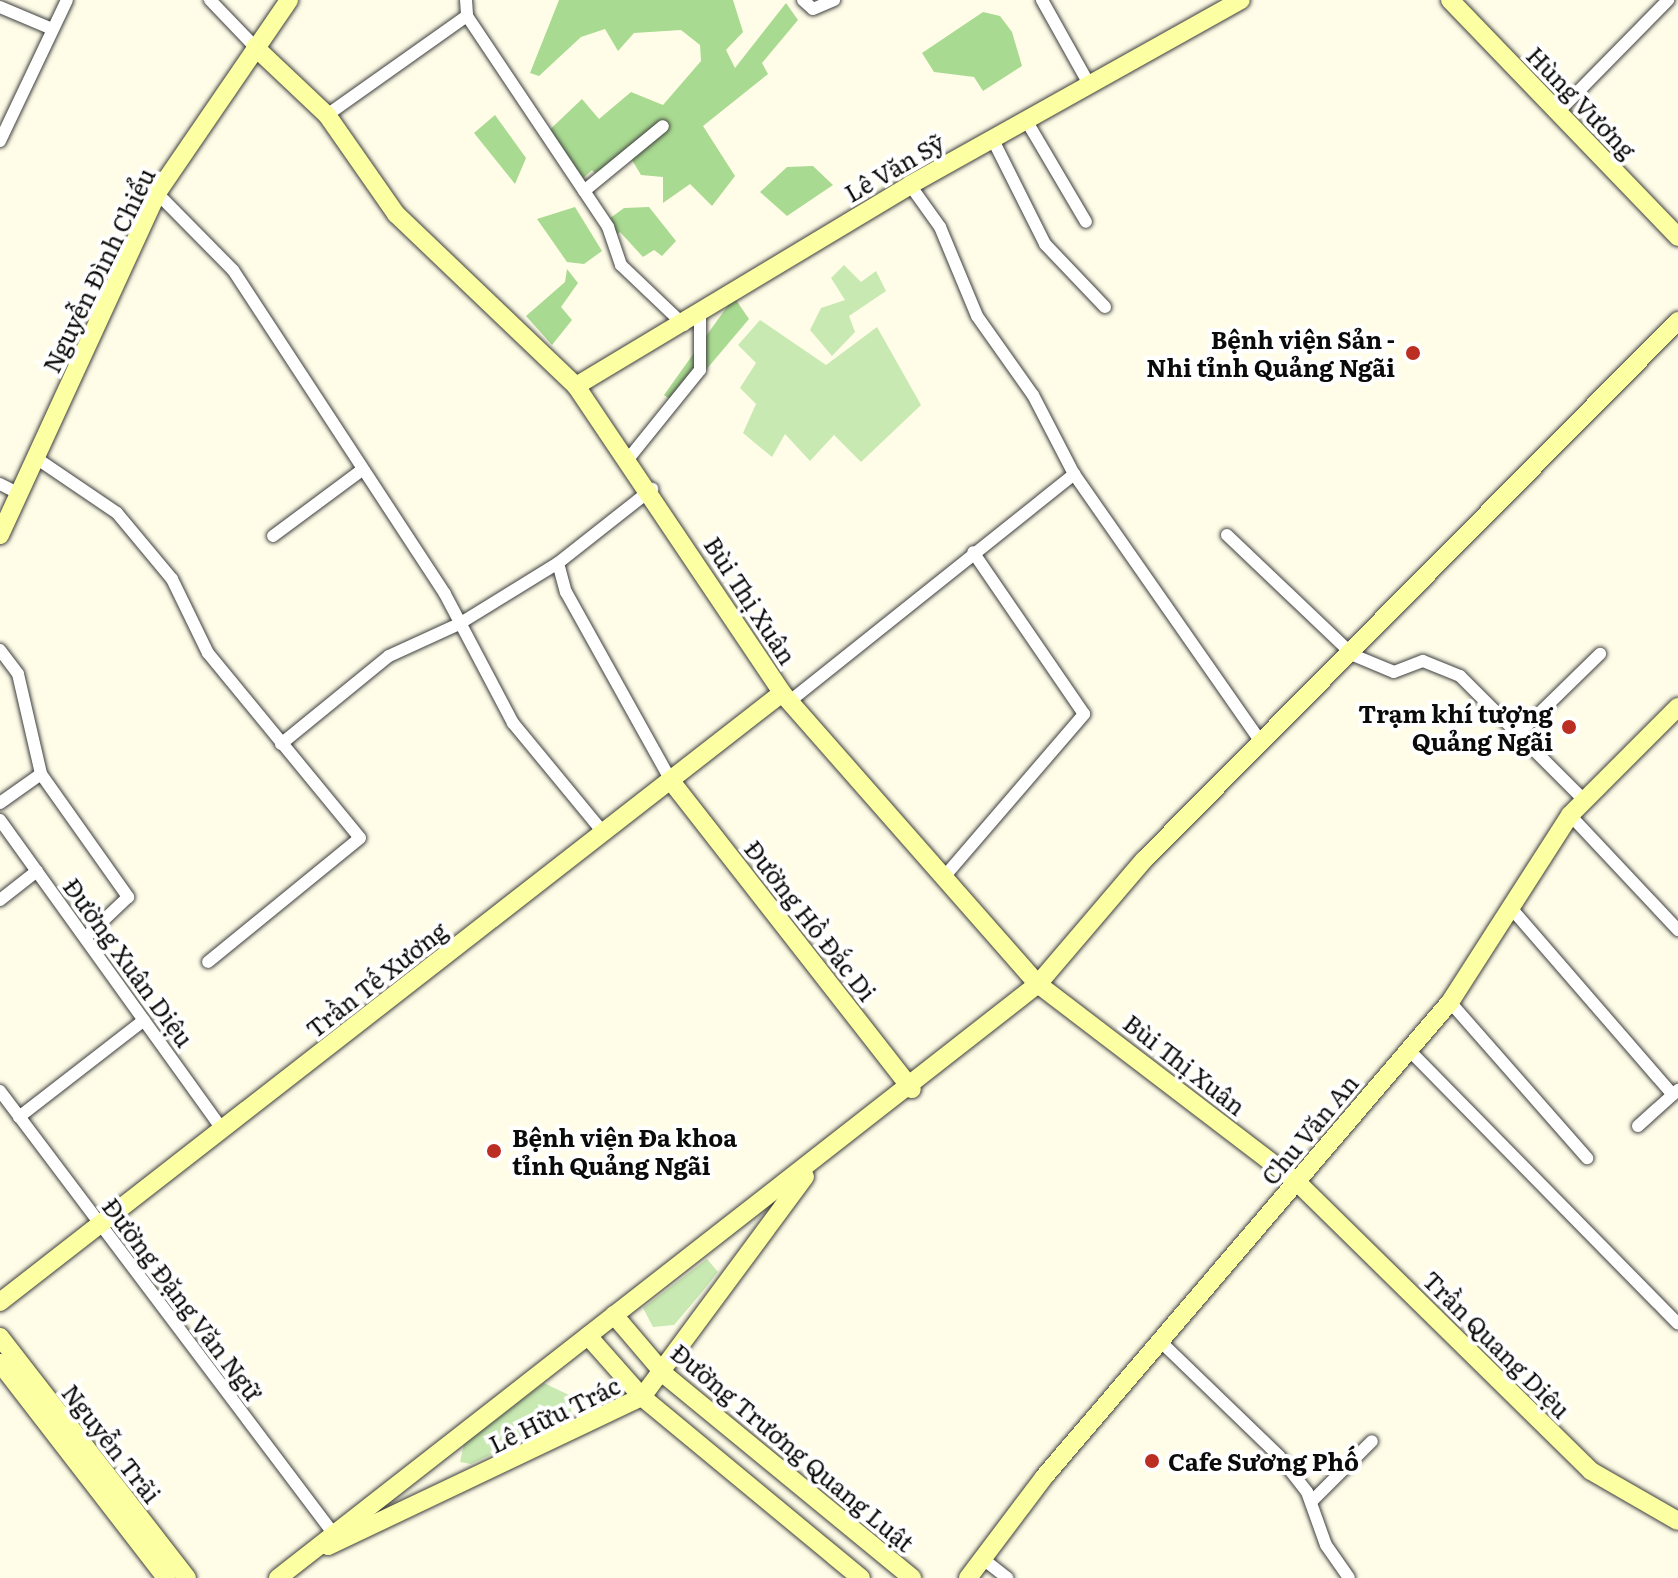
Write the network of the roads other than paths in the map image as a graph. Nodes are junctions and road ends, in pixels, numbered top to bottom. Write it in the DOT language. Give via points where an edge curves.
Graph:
graph roads {
  1 [pos="67,0"];
  2 [pos="210,0"];
  3 [pos="289,0"];
  4 [pos="466,0"];
  5 [pos="803,0"];
  6 [pos="834,0"];
  7 [pos="1042,0"];
  8 [pos="1241,0"];
  9 [pos="1450,0"];
  10 [pos="1668,0"];
  11 [pos="0,7"];
  12 [pos="467,16"];
  13 [pos="52,29"];
  14 [pos="255,47"];
  15 [pos="1089,84"];
  16 [pos="1559,111"];
  17 [pos="6,115"];
  18 [pos="327,115"];
  19 [pos="1026,120"];
  20 [pos="663,126"];
  21 [pos="992,138"];
  22 [pos="0,141"];
  23 [pos="910,185"];
  24 [pos="584,191"];
  25 [pos="157,193"];
  26 [pos="1086,222"];
  27 [pos="1678,237"];
  28 [pos="1105,307"];
  29 [pos="693,321"];
  30 [pos="1678,321"];
  31 [pos="576,386"];
  32 [pos="36,458"];
  33 [pos="629,458"];
  34 [pos="362,470"];
  35 [pos="1074,474"];
  36 [pos="0,484"];
  37 [pos="652,489"];
  38 [pos="20,494"];
  39 [pos="0,535"];
  40 [pos="1227,535"];
  41 [pos="273,536"];
  42 [pos="973,552"];
  43 [pos="558,563"];
  44 [pos="459,624"];
  45 [pos="0,650"];
  46 [pos="1600,654"];
  47 [pos="1353,655"];
  48 [pos="786,697"];
  49 [pos="1678,707"];
  50 [pos="1520,732"];
  51 [pos="1260,741"];
  52 [pos="281,744"];
  53 [pos="41,774"];
  54 [pos="671,781"];
  55 [pos="1584,800"];
  56 [pos="0,803"];
  57 [pos="1570,815"];
  58 [pos="0,820"];
  59 [pos="602,831"];
  60 [pos="37,871"];
  61 [pos="944,877"];
  62 [pos="0,900"];
  63 [pos="1511,908"];
  64 [pos="1678,930"];
  65 [pos="85,938"];
  66 [pos="208,962"];
  67 [pos="1038,984"];
  68 [pos="1450,1002"];
  69 [pos="144,1020"];
  70 [pos="1408,1049"];
  71 [pos="912,1089"];
  72 [pos="0,1091"];
  73 [pos="1676,1092"];
  74 [pos="19,1117"];
  75 [pos="1638,1126"];
  76 [pos="223,1130"];
  77 [pos="1587,1158"];
  78 [pos="816,1161"];
  79 [pos="1297,1182"];
  80 [pos="97,1223"];
  81 [pos="0,1302"];
  82 [pos="614,1315"];
  83 [pos="1678,1324"];
  84 [pos="588,1336"];
  85 [pos="0,1337"];
  86 [pos="1160,1341"];
  87 [pos="0,1363"];
  88 [pos="665,1375"];
  89 [pos="642,1397"];
  90 [pos="1372,1441"];
  91 [pos="425,1465"];
  92 [pos="446,1494"];
  93 [pos="1311,1502"];
  94 [pos="1678,1521"];
  95 [pos="333,1533"];
  96 [pos="308,1555"];
  97 [pos="983,1559"];
  98 [pos="166,1578"];
  99 [pos="187,1578"];
  100 [pos="278,1578"];
  101 [pos="861,1578"];
  102 [pos="912,1578"];
  103 [pos="968,1578"];
  104 [pos="1007,1578"];
  105 [pos="1349,1578"];
  1 -- 13 [label="street"];
  2 -- 14 [label="street, Bùi Thị Xuân"];
  3 -- 14 [label="street, Nguyễn Đình Chiểu"];
  4 -- 12 [label="street"];
  5 -- 6 [label="street" via="813,9"];
  7 -- 15 [label="street"];
  8 -- 15 [label="street, Lê Văn Sỹ"];
  9 -- 16 [label="street, Hùng Vương"];
  10 -- 16 [label="street"];
  11 -- 13 [label="street"];
  12 -- 18 [label="street"];
  12 -- 24 [label="street"];
  13 -- 17 [label="street"];
  14 -- 18 [label="street, Bùi Thị Xuân"];
  14 -- 25 [label="street, Nguyễn Đình Chiểu"];
  15 -- 19 [label="street, Lê Văn Sỹ"];
  16 -- 27 [label="street, Hùng Vương"];
  17 -- 22 [label="street"];
  18 -- 31 [label="street, Bùi Thị Xuân" via="396,214"];
  19 -- 21 [label="street, Lê Văn Sỹ"];
  19 -- 26 [label="street"];
  20 -- 24 [label="street"];
  21 -- 23 [label="street, Lê Văn Sỹ"];
  21 -- 28 [label="street" via="1045,244"];
  23 -- 29 [label="street, Lê Văn Sỹ"];
  23 -- 35 [label="street" via="940,227 977,316 1033,395"];
  24 -- 29 [label="street" via="628,274"];
  25 -- 32 [label="street, Nguyễn Đình Chiểu"];
  25 -- 34 [label="street" via="233,270"];
  29 -- 31 [label="street, Lê Văn Sỹ"];
  29 -- 33 [label="street" via="700,370"];
  30 -- 47 [label="street, Lê Hữu Trác"];
  31 -- 33 [label="street, Bùi Thị Xuân"];
  32 -- 38 [label="street, Nguyễn Đình Chiểu"];
  32 -- 52 [label="street" via="117,513 172,579 208,653"];
  33 -- 37 [label="street, Bùi Thị Xuân"];
  34 -- 41 [label="street"];
  34 -- 44 [label="street"];
  35 -- 42 [label="street"];
  35 -- 51 [label="street"];
  36 -- 38 [label="street"];
  37 -- 43 [label="street"];
  37 -- 48 [label="street, Bùi Thị Xuân"];
  38 -- 39 [label="street, Nguyễn Đình Chiểu"];
  40 -- 47 [label="street"];
  42 -- 48 [label="street"];
  42 -- 61 [label="street" via="1084,714"];
  43 -- 44 [label="street"];
  43 -- 54 [label="street" via="579,617"];
  44 -- 52 [label="street" via="398,649"];
  44 -- 59 [label="street" via="513,723"];
  45 -- 53 [label="street" via="18,674"];
  46 -- 50 [label="street"];
  47 -- 50 [label="street" via="1394,672 1423,661 1445,665"];
  47 -- 51 [label="street, Lê Hữu Trác"];
  48 -- 54 [label="street, Trần Tế Xương"];
  48 -- 61 [label="street, Bùi Thị Xuân"];
  49 -- 55 [label="street, Chu Văn An"];
  50 -- 55 [label="street"];
  51 -- 67 [label="street, Lê Hữu Trác"];
  52 -- 66 [label="street" via="360,838"];
  53 -- 56 [label="street"];
  53 -- 65 [label="street" via="128,897"];
  54 -- 59 [label="street, Trần Tế Xương"];
  54 -- 71 [label="street, Đường Hồ Đắc Di"];
  55 -- 57 [label="street, Chu Văn An"];
  57 -- 63 [label="street, Chu Văn An"];
  57 -- 64 [label="street"];
  58 -- 60 [label="street, Đường Xuân Diệu"];
  59 -- 76 [label="street, Trần Tế Xương"];
  60 -- 62 [label="street"];
  60 -- 65 [label="street, Đường Xuân Diệu"];
  61 -- 67 [label="street, Bùi Thị Xuân"];
  63 -- 68 [label="street, Chu Văn An"];
  63 -- 73 [label="street"];
  65 -- 69 [label="street, Đường Xuân Diệu"];
  67 -- 71 [label="street, Lê Hữu Trác"];
  67 -- 79 [label="street, Bùi Thị Xuân"];
  68 -- 70 [label="street, Chu Văn An"];
  68 -- 77 [label="street"];
  69 -- 74 [label="street"];
  69 -- 76 [label="street, Đường Xuân Diệu"];
  70 -- 79 [label="street, Chu Văn An"];
  70 -- 83 [label="street"];
  71 -- 78 [label="street, Lê Hữu Trác"];
  72 -- 74 [label="street, Đường Đặng Văn Ngữ"];
  73 -- 75 [label="street"];
  74 -- 80 [label="street, Đường Đặng Văn Ngữ"];
  76 -- 80 [label="street, Trần Tế Xương"];
  78 -- 82 [label="street, Lê Hữu Trác"];
  78 -- 88 [label="street, Lê Hữu Trác"];
  79 -- 86 [label="street, Chu Văn An"];
  79 -- 94 [label="street, Trần Quang Diệu" via="1591,1471"];
  80 -- 81 [label="street, Trần Tế Xương"];
  80 -- 95 [label="street, Đường Đặng Văn Ngữ"];
  82 -- 84 [label="street, Lê Hữu Trác"];
  82 -- 88 [label="street, Đường Trương Quang Luật"];
  84 -- 89 [label="street"];
  84 -- 91 [label="street, Lê Hữu Trác"];
  85 -- 99 [label="street, Nguyễn Trãi"];
  86 -- 93 [label="street" via="1279,1456"];
  86 -- 97 [label="street, Chu Văn An"];
  87 -- 98 [label="street, Nguyễn Trãi"];
  88 -- 89 [label="street, Lê Hữu Trác"];
  88 -- 102 [label="street, Đường Trương Quang Luật"];
  89 -- 92 [label="street, Lê Hữu Trác"];
  89 -- 101 [label="street"];
  90 -- 93 [label="street"];
  91 -- 92 [label="street"];
  91 -- 95 [label="street, Lê Hữu Trác"];
  92 -- 96 [label="street, Lê Hữu Trác"];
  93 -- 105 [label="street" via="1326,1545"];
  95 -- 96 [label="street, Lê Hữu Trác"];
  96 -- 100 [label="street, Lê Hữu Trác"];
  97 -- 103 [label="street, Chu Văn An"];
  97 -- 104 [label="street"];
}
